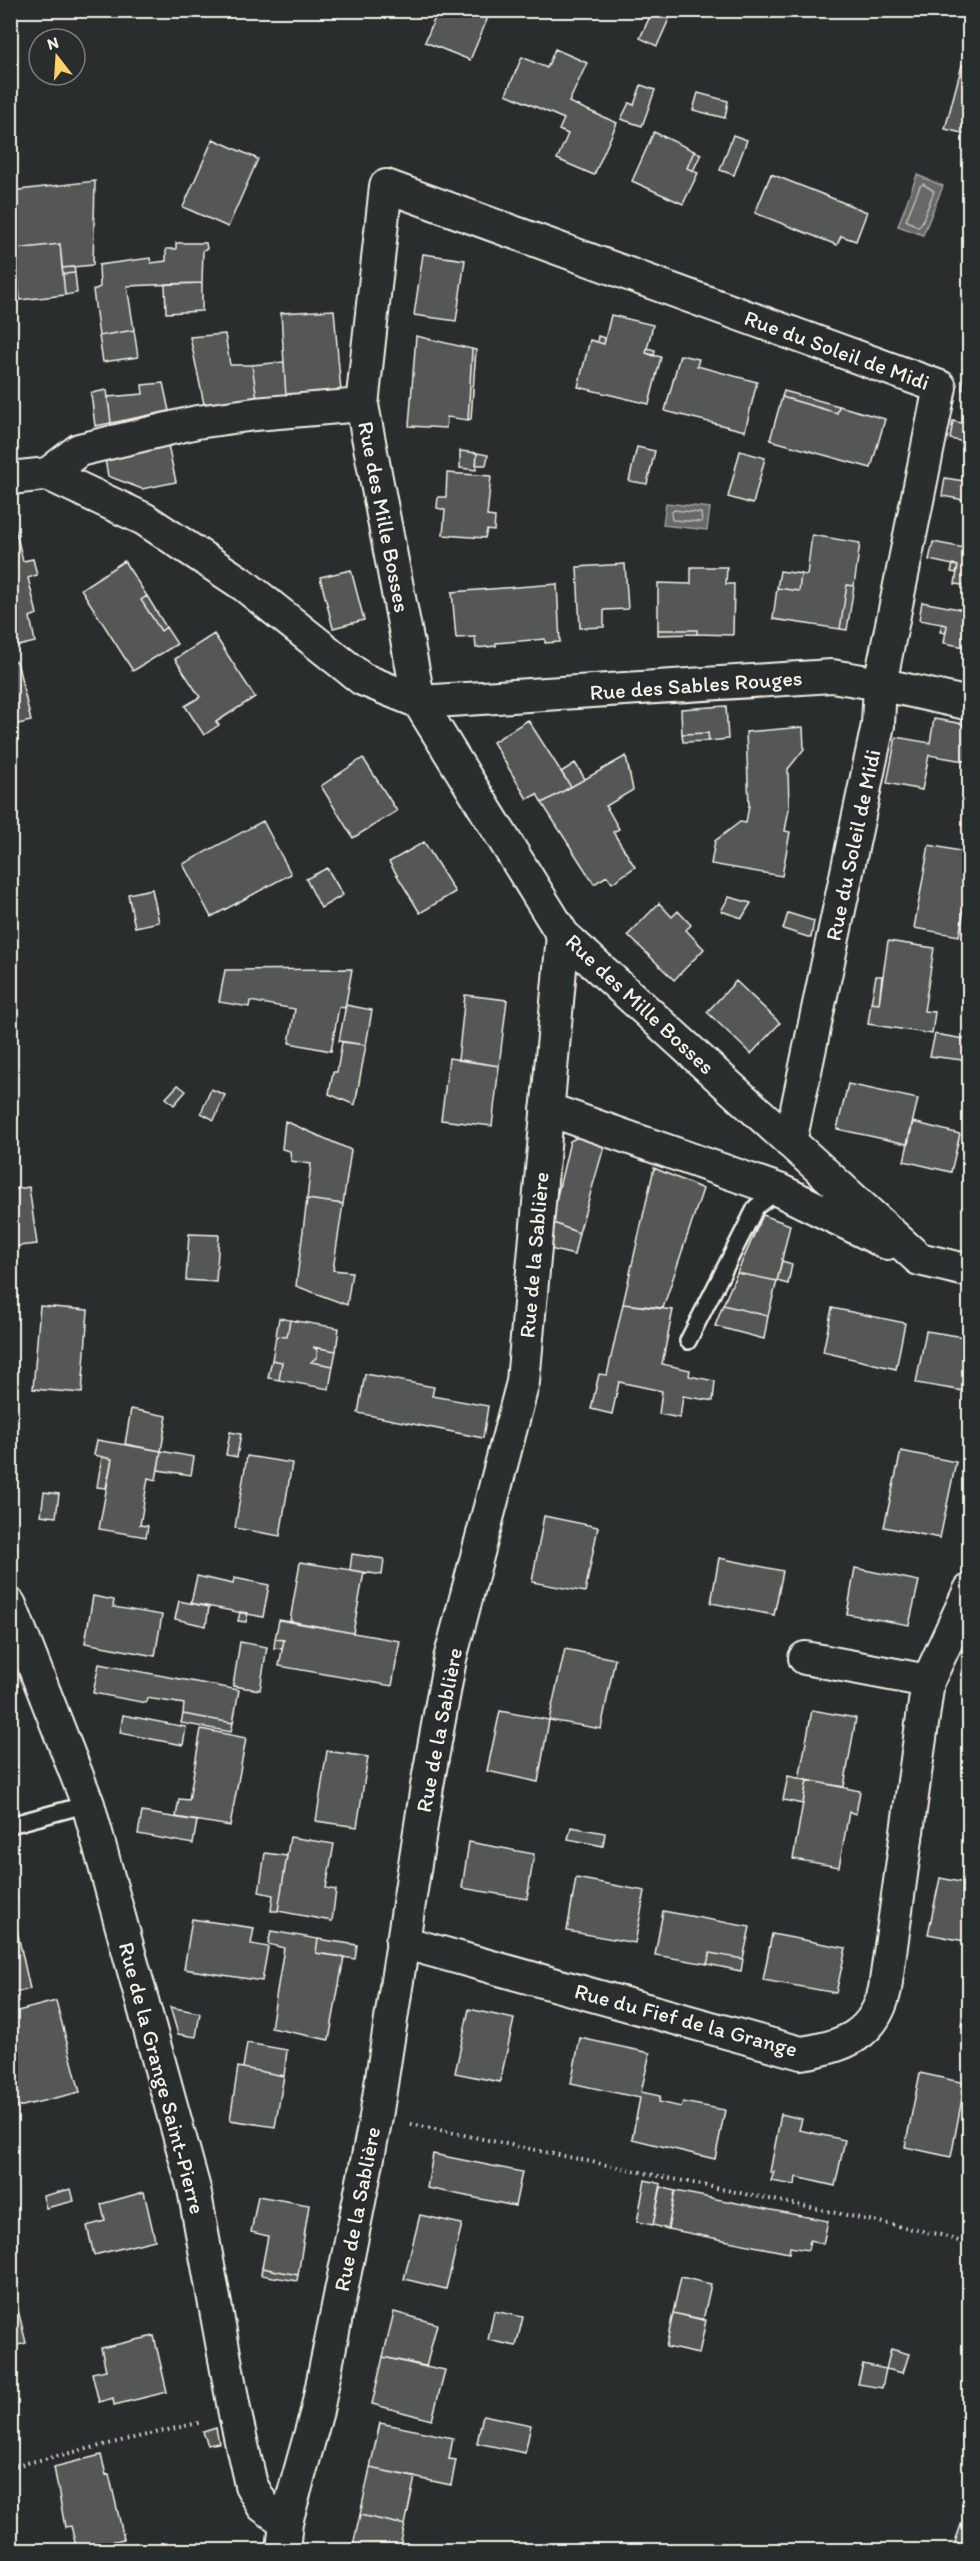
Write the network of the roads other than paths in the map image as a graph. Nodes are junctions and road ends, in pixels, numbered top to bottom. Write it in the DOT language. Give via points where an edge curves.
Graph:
graph roads {
  1 [pos="362,405"];
  2 [pos="48,474"];
  3 [pos="10,478"];
  4 [pos="880,684"];
  5 [pos="419,702"];
  6 [pos="969,704"];
  7 [pos="562,935"];
  8 [pos="547,1109"];
  9 [pos="790,1142"];
  10 [pos="779,1190"];
  11 [pos="919,1259"];
  12 [pos="969,1271"];
  13 [pos="688,1341"];
  14 [pos="969,1590"];
  15 [pos="14,1625"];
  16 [pos="805,1658"];
  17 [pos="928,1681"];
  18 [pos="88,1804"];
  19 [pos="10,1825"];
  20 [pos="402,1942"];
  21 [pos="284,2536"];
  1 -- 2 [label="street, Rue des Mille Bosses" via="197,422 80,450"];
  1 -- 4 [label="street, Rue du Soleil de Midi" via="386,186 940,387"];
  1 -- 5 [label="street, Rue des Mille Bosses"];
  2 -- 3 [label="street"];
  2 -- 5 [label="street" via="144,519 244,585 362,679"];
  4 -- 5 [label="street, Rue des Sables Rouges" via="832,676"];
  4 -- 6 [label="street, Rue des Sables Rouges"];
  4 -- 9 [label="street, Rue du Soleil de Midi" via="878,725"];
  5 -- 7 [label="street, Rue des Mille Bosses"];
  7 -- 8 [label="street, Rue de la Sablière"];
  7 -- 9 [label="street, Rue des Mille Bosses"];
  8 -- 10 [label="street, Rue des Mille Bosses"];
  8 -- 20 [label="street, Rue de la Sablière" via="523,1382 450,1659"];
  9 -- 11 [label="street, Rue des Mille Bosses"];
  10 -- 11 [label="street, Rue des Mille Bosses"];
  10 -- 13 [label="lane" via="756,1207"];
  11 -- 12 [label="street, Rue des Mille Bosses"];
  14 -- 17 [label="street, Rue du Fief de la Grange"];
  15 -- 18 [label="street, Rue de la Grange Saint-Pierre"];
  16 -- 17 [label="street"];
  17 -- 20 [label="street, Rue du Fief de la Grange" via="882,2004 859,2035 842,2044 801,2053"];
  18 -- 19 [label="lane"];
  18 -- 21 [label="street, Rue de la Grange Saint-Pierre" via="194,2189 235,2414 256,2497"];
  20 -- 21 [label="street, Rue de la Sablière" via="376,2117 317,2411"];
}
